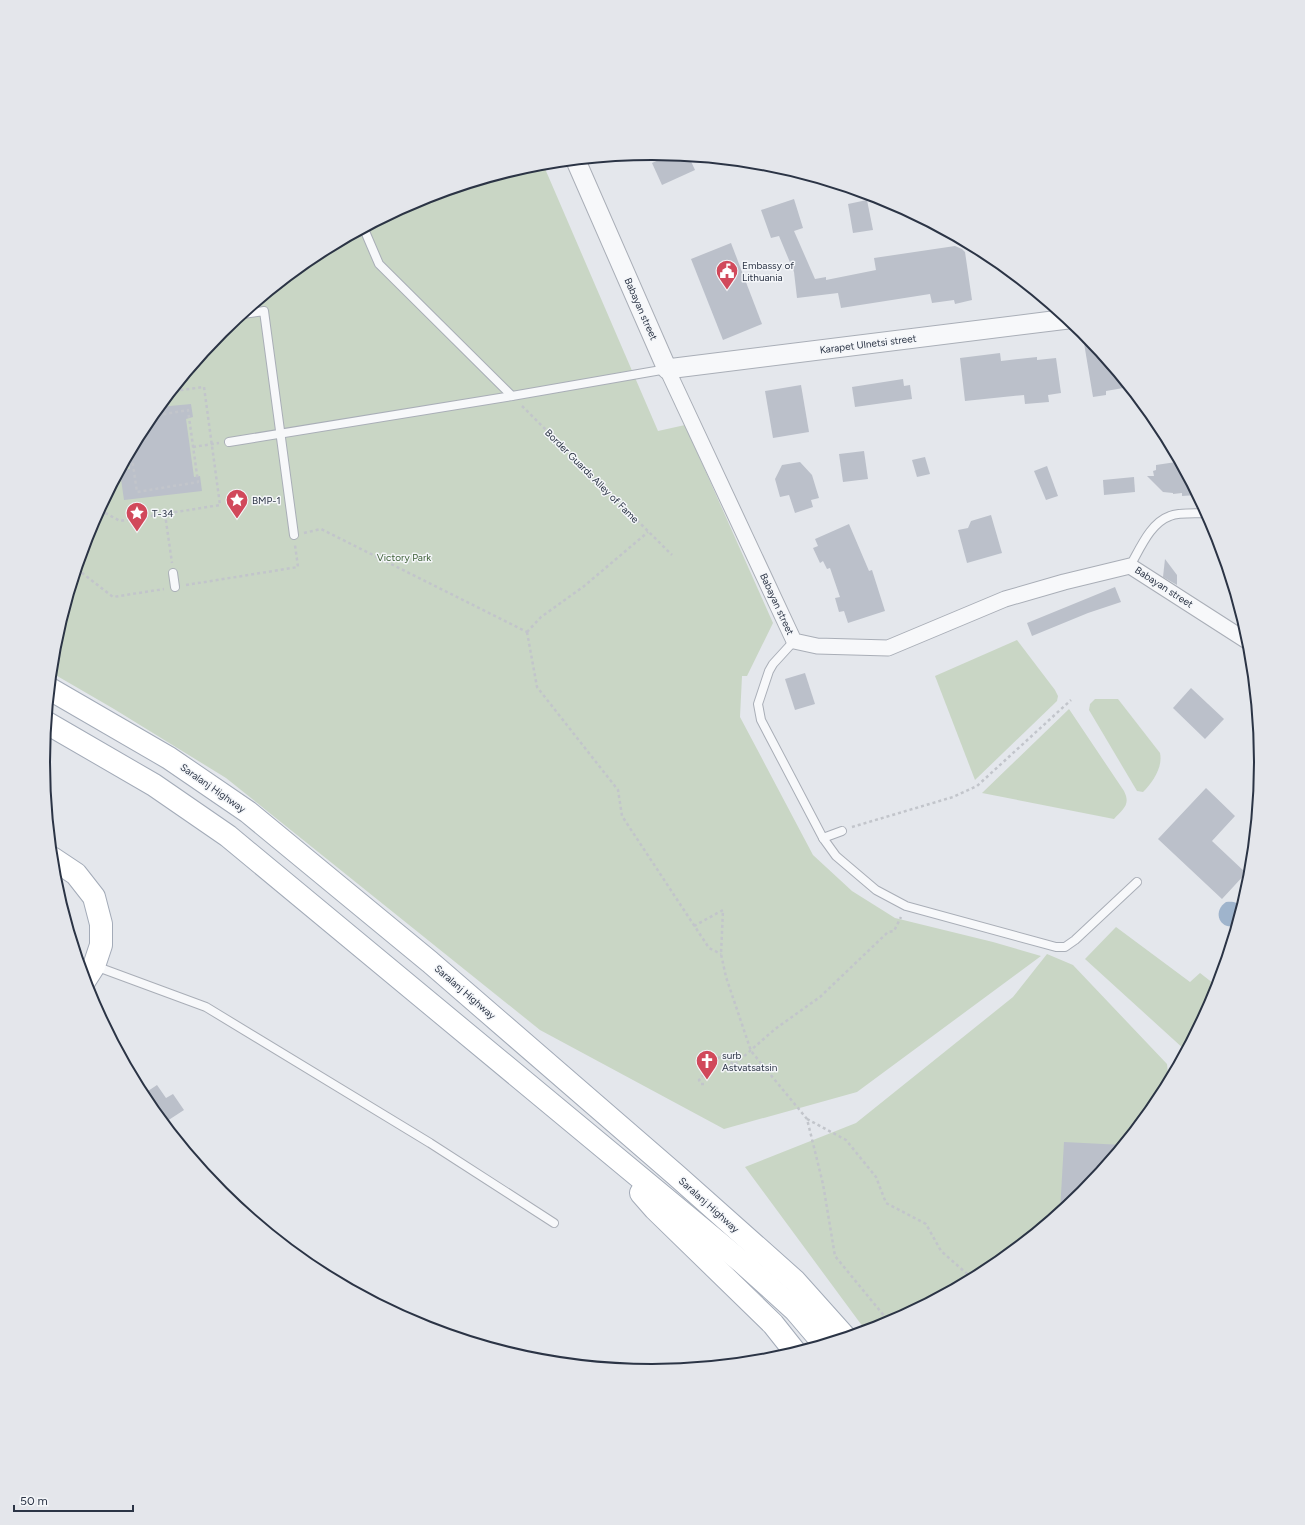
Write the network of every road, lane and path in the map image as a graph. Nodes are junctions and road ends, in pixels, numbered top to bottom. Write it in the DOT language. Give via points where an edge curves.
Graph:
graph roads {
  1 [pos="578,165"];
  2 [pos="366,233"];
  3 [pos="252,313"];
  4 [pos="1061,320"];
  5 [pos="667,369"];
  6 [pos="180,390"];
  7 [pos="512,396"];
  8 [pos="162,414"];
  9 [pos="280,434"];
  10 [pos="229,442"];
  11 [pos="213,444"];
  12 [pos="193,447"];
  13 [pos="132,459"];
  14 [pos="105,513"];
  15 [pos="1201,513"];
  16 [pos="165,514"];
  17 [pos="648,532"];
  18 [pos="294,535"];
  19 [pos="672,555"];
  20 [pos="172,563"];
  21 [pos="1130,566"];
  22 [pos="81,572"];
  23 [pos="173,573"];
  24 [pos="175,587"];
  25 [pos="527,632"];
  26 [pos="1241,637"];
  27 [pos="794,641"];
  28 [pos="54,691"];
  29 [pos="1072,700"];
  30 [pos="51,725"];
  31 [pos="842,831"];
  32 [pos="823,838"];
  33 [pos="59,863"];
  34 [pos="1137,882"];
  35 [pos="906,906"];
  36 [pos="694,926"];
  37 [pos="721,954"];
  38 [pos="89,973"];
  39 [pos="751,1051"];
  40 [pos="704,1084"];
  41 [pos="807,1119"];
  42 [pos="609,1153"];
  43 [pos="554,1223"];
  44 [pos="968,1275"];
  45 [pos="886,1318"];
  46 [pos="842,1334"];
  47 [pos="821,1340"];
  48 [pos="792,1348"];
  1 -- 5 [label="street, Babayan street"];
  2 -- 7 [label="lane" via="379,264"];
  3 -- 9 [label="lane" via="264,311"];
  4 -- 5 [label="street, Karapet Ulnetsi street"];
  5 -- 7 [label="lane"];
  5 -- 27 [label="street, Babayan street"];
  6 -- 11 [label="path" via="204,387"];
  7 -- 9 [label="lane"];
  7 -- 17 [label="path, Border Guards Alley of Fame"];
  8 -- 12 [label="path" via="188,410"];
  9 -- 10 [label="lane"];
  9 -- 18 [label="lane"];
  11 -- 12 [label="path"];
  11 -- 16 [label="path" via="220,505"];
  12 -- 13 [label="path" via="198,482 137,492"];
  14 -- 16 [label="path" via="120,521"];
  15 -- 21 [label="lane" via="1170,515 1159,522 1150,531"];
  16 -- 20 [label="path"];
  17 -- 19 [label="path, Border Guards Alley of Fame"];
  17 -- 25 [label="path" via="583,587 541,617"];
  18 -- 24 [label="path" via="298,567"];
  18 -- 25 [label="path" via="321,529"];
  21 -- 26 [label="street, Babayan street"];
  21 -- 27 [label="street, Babayan street" via="1004,599 888,648 817,646"];
  22 -- 24 [label="path" via="113,597"];
  23 -- 24 [label="lane"];
  25 -- 36 [label="path" via="537,687 618,790 622,816"];
  27 -- 32 [label="lane" via="769,670 758,704 761,720"];
  28 -- 46 [label="main road, Saralanj Highway" via="169,758 248,812 430,962 676,1175 795,1281"];
  29 -- 31 [label="path" via="977,786 953,797"];
  30 -- 42 [label="main road" via="154,785 228,836"];
  31 -- 32 [label="lane"];
  32 -- 35 [label="lane" via="836,856 876,890"];
  33 -- 38 [label="main road" via="76,874 94,896 101,924 101,945"];
  34 -- 35 [label="lane" via="1065,947 1056,947"];
  35 -- 39 [label="path" via="894,931 888,932 820,997 775,1029"];
  36 -- 37 [label="path" via="709,948"];
  36 -- 37 [label="path" via="723,910"];
  37 -- 39 [label="path" via="726,977"];
  38 -- 43 [label="lane" via="206,1007 430,1143"];
  39 -- 40 [label="path" via="734,1066 722,1054 699,1080"];
  39 -- 41 [label="path"];
  41 -- 44 [label="path" via="846,1140 876,1177 886,1203 926,1224 941,1251"];
  41 -- 45 [label="path" via="823,1184 836,1256"];
  42 -- 47 [label="main road" via="743,1263 795,1310"];
  42 -- 48 [label="main road" via="655,1209 772,1324"];
}
